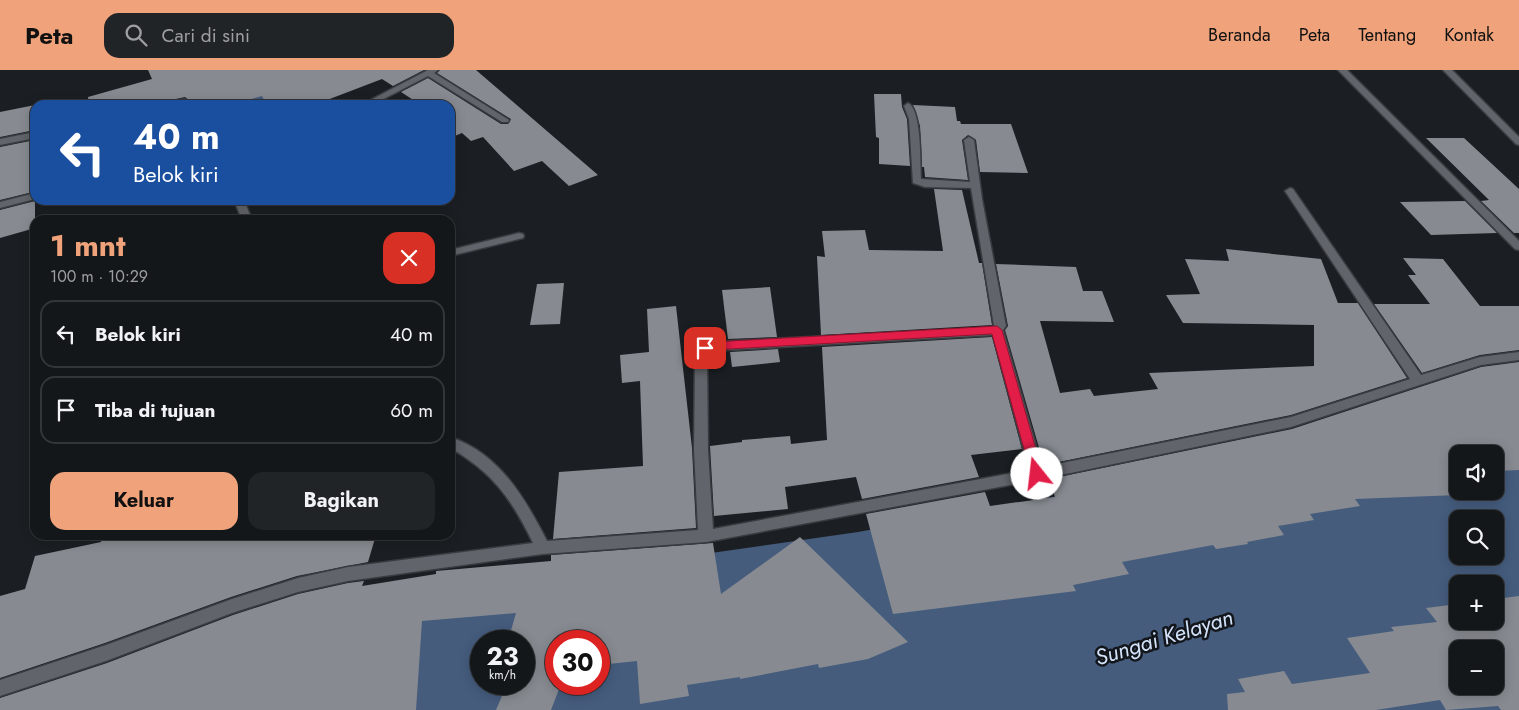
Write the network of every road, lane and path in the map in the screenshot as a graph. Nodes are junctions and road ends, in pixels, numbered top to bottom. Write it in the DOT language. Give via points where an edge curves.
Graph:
graph roads {
  1 [pos="1342,70"];
  2 [pos="1447,70"];
  3 [pos="431,71"];
  4 [pos="375,100"];
  5 [pos="908,106"];
  6 [pos="505,120"];
  7 [pos="30,136"];
  8 [pos="969,140"];
  9 [pos="0,142"];
  10 [pos="1519,142"];
  11 [pos="976,185"];
  12 [pos="1290,191"];
  13 [pos="30,197"];
  14 [pos="0,205"];
  15 [pos="519,236"];
  16 [pos="1519,247"];
  17 [pos="455,252"];
  18 [pos="997,330"];
  19 [pos="1519,356"];
  20 [pos="1418,381"];
  21 [pos="455,445"];
  22 [pos="1037,474"];
  23 [pos="706,536"];
  24 [pos="544,548"];
  25 [pos="0,688"];
  1 -- 16 [label="street"];
  2 -- 10 [label="street"];
  3 -- 4 [label="street"];
  3 -- 6 [label="street"];
  5 -- 11 [label="street" via="913,119 916,181"];
  7 -- 9 [label="street"];
  8 -- 11 [label="street"];
  11 -- 18 [label="street" via="1000,321"];
  12 -- 20 [label="street"];
  13 -- 14 [label="street"];
  15 -- 17 [label="street"];
  18 -- 22 [label="street"];
  18 -- 23 [label="street" via="705,348 701,352 700,450"];
  19 -- 20 [label="street" via="1480,361"];
  20 -- 22 [label="street" via="1291,422"];
  21 -- 24 [label="street" via="498,474 517,497"];
  22 -- 23 [label="street"];
  23 -- 24 [label="street"];
  24 -- 25 [label="street" via="348,574 298,585"];
}
